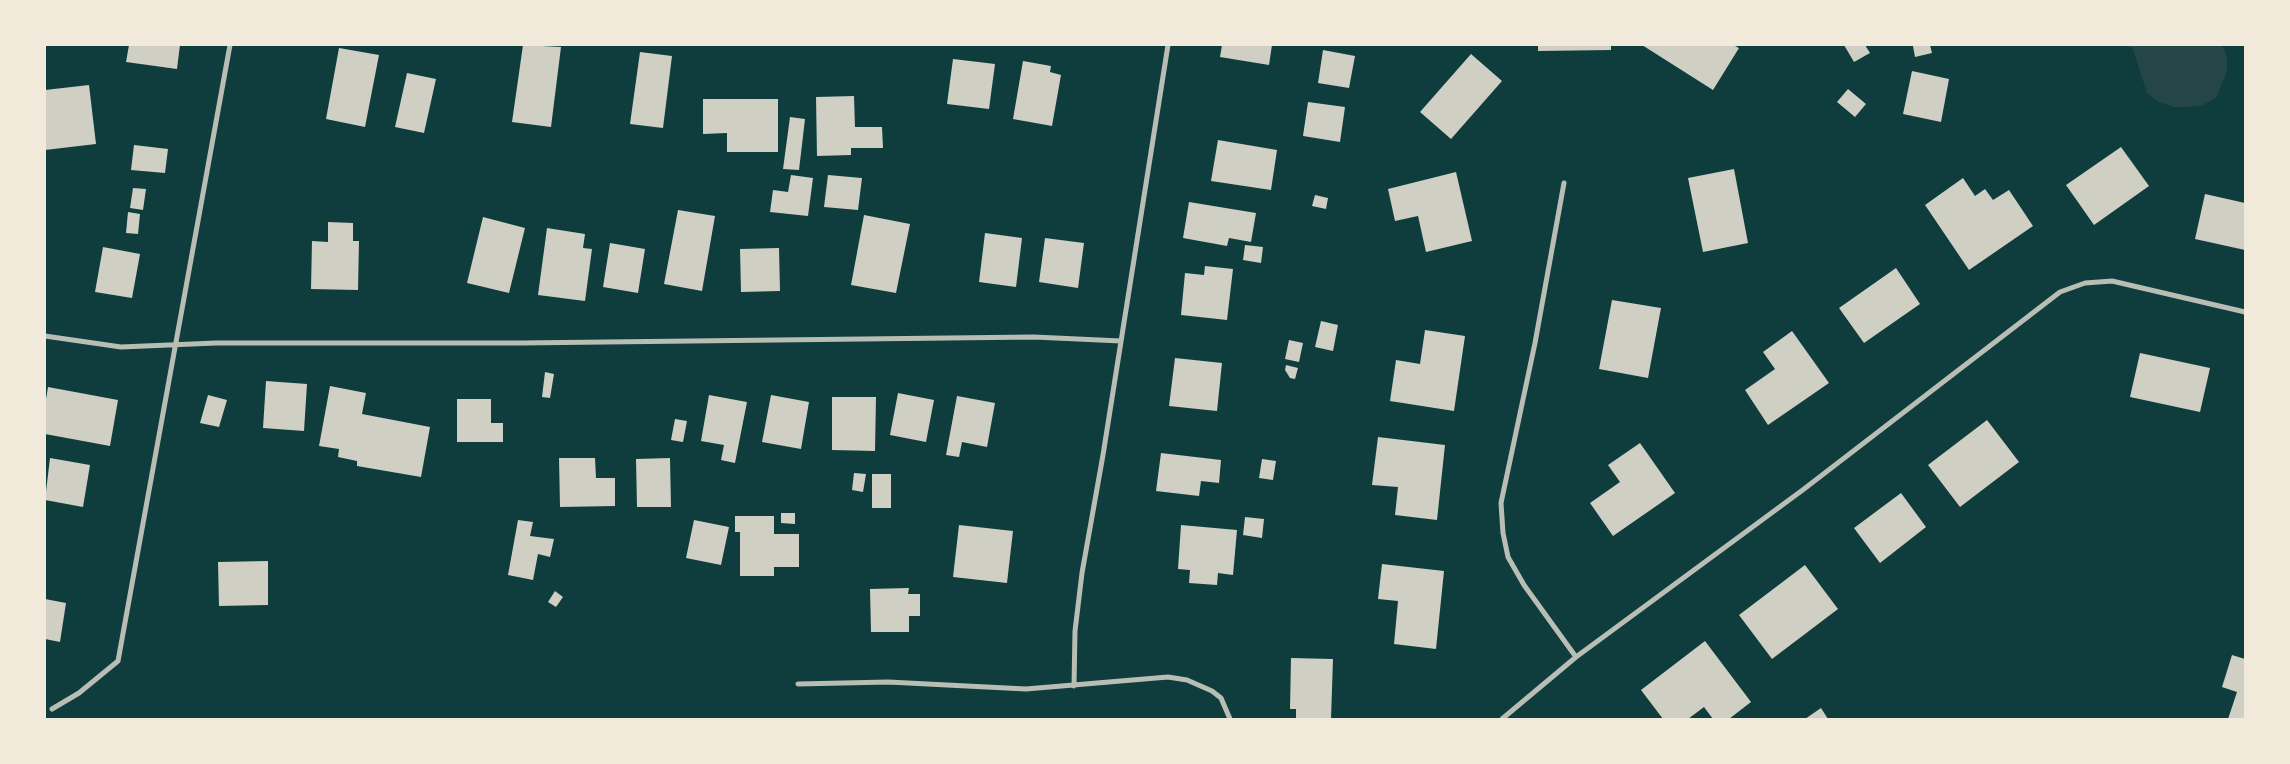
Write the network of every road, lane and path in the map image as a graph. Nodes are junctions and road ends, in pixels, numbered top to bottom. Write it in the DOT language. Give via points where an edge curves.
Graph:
graph roads {
  1 [pos="230,45"];
  2 [pos="1168,45"];
  3 [pos="1564,183"];
  4 [pos="2245,312"];
  5 [pos="45,336"];
  6 [pos="1121,341"];
  7 [pos="176,346"];
  8 [pos="1576,657"];
  9 [pos="798,684"];
  10 [pos="1074,686"];
  11 [pos="52,709"];
  12 [pos="1230,719"];
  13 [pos="1502,719"];
  1 -- 7 [label="street"];
  2 -- 6 [label="street"];
  3 -- 8 [label="street" via="1501,503 1503,534 1512,564"];
  4 -- 8 [label="street" via="2112,281 2085,283 2060,292 1804,489"];
  5 -- 7 [label="street" via="121,347"];
  6 -- 7 [label="street" via="1034,337 216,343"];
  6 -- 10 [label="street" via="1082,573"];
  7 -- 11 [label="street" via="118,661"];
  8 -- 13 [label="street"];
  9 -- 10 [label="street" via="888,682 980,688"];
  10 -- 12 [label="street" via="1128,679 1168,677 1186,680 1202,685 1221,698"];
}
